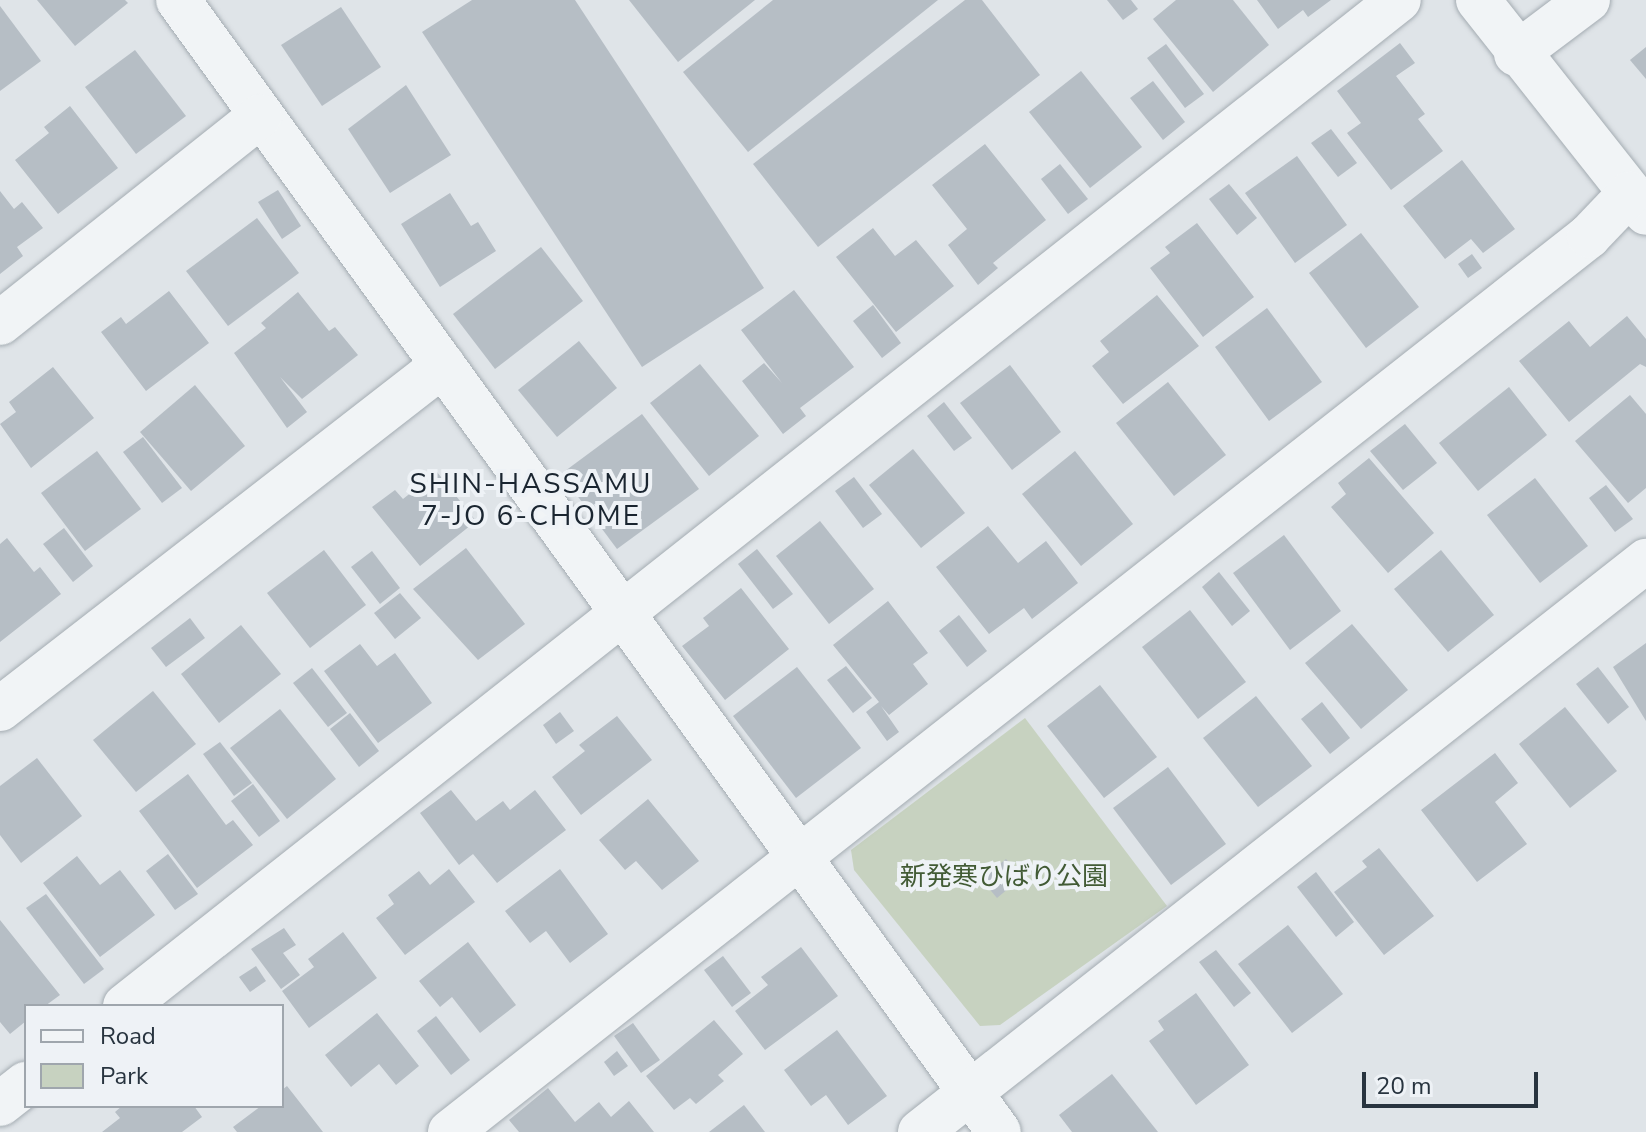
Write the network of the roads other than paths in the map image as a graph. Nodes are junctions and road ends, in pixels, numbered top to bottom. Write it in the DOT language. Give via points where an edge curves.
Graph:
graph roads {
  1 [pos="178,0"];
  2 [pos="1399,0"];
  3 [pos="1478,0"];
  4 [pos="1588,0"];
  5 [pos="1516,54"];
  6 [pos="260,116"];
  7 [pos="1638,203"];
  8 [pos="0,323"];
  9 [pos="443,365"];
  10 [pos="1646,561"];
  11 [pos="624,615"];
  12 [pos="0,709"];
  13 [pos="798,857"];
  14 [pos="128,1004"];
  15 [pos="24,1086"];
  16 [pos="969,1094"];
  17 [pos="0,1104"];
  18 [pos="450,1132"];
  19 [pos="920,1132"];
  20 [pos="999,1132"];
  1 -- 6 [label="street"];
  2 -- 11 [label="street"];
  3 -- 5 [label="street"];
  4 -- 5 [label="street"];
  5 -- 7 [label="street"];
  6 -- 8 [label="street"];
  6 -- 9 [label="street"];
  7 -- 13 [label="street" via="1589,236"];
  9 -- 11 [label="street"];
  9 -- 12 [label="street"];
  10 -- 16 [label="street"];
  11 -- 13 [label="street"];
  11 -- 14 [label="street"];
  13 -- 16 [label="street"];
  13 -- 18 [label="street"];
  15 -- 17 [label="street"];
  16 -- 19 [label="street"];
  16 -- 20 [label="street"];
}
